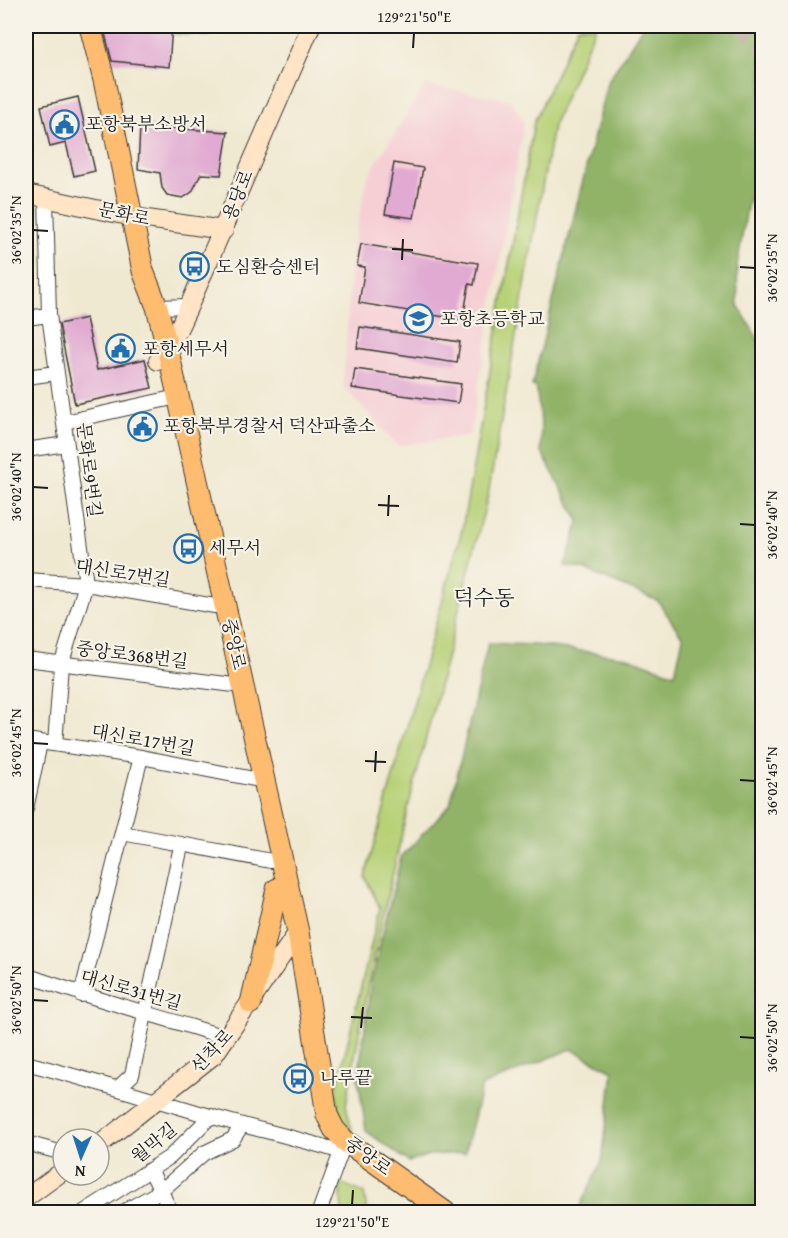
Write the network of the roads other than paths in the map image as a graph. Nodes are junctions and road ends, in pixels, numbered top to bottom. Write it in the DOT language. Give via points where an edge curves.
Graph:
graph roads {
  1 [pos="78,26"];
  2 [pos="90,26"];
  3 [pos="311,26"];
  4 [pos="26,194"];
  5 [pos="46,198"];
  6 [pos="130,216"];
  7 [pos="224,230"];
  8 [pos="189,306"];
  9 [pos="157,307"];
  10 [pos="49,315"];
  11 [pos="26,318"];
  12 [pos="163,356"];
  13 [pos="56,373"];
  14 [pos="26,377"];
  15 [pos="168,399"];
  16 [pos="65,422"];
  17 [pos="66,444"];
  18 [pos="26,450"];
  19 [pos="26,580"];
  20 [pos="86,584"];
  21 [pos="215,606"];
  22 [pos="26,659"];
  23 [pos="61,665"];
  24 [pos="234,685"];
  25 [pos="33,741"];
  26 [pos="55,744"];
  27 [pos="141,757"];
  28 [pos="254,779"];
  29 [pos="26,809"];
  30 [pos="122,833"];
  31 [pos="181,846"];
  32 [pos="271,861"];
  33 [pos="277,889"];
  34 [pos="293,938"];
  35 [pos="26,975"];
  36 [pos="81,995"];
  37 [pos="251,1003"];
  38 [pos="145,1011"];
  39 [pos="227,1038"];
  40 [pos="26,1063"];
  41 [pos="119,1087"];
  42 [pos="157,1101"];
  43 [pos="211,1116"];
  44 [pos="242,1125"];
  45 [pos="111,1136"];
  46 [pos="26,1143"];
  47 [pos="343,1146"];
  48 [pos="51,1150"];
  49 [pos="152,1171"];
  50 [pos="51,1180"];
  51 [pos="161,1191"];
  52 [pos="26,1198"];
  53 [pos="84,1212"];
  54 [pos="123,1212"];
  55 [pos="171,1212"];
  56 [pos="319,1212"];
  57 [pos="422,1212"];
  58 [pos="445,1212"];
  1 -- 6 [label="main road, 중앙로"];
  2 -- 6 [label="main road, 중앙로"];
  3 -- 7 [label="street, 용당로"];
  4 -- 5 [label="street, 문화로"];
  5 -- 6 [label="street, 문화로"];
  5 -- 10 [label="street, 문화로9번길"];
  6 -- 7 [label="street, 문화로"];
  6 -- 9 [label="main road, 중앙로" via="143,271"];
  6 -- 12 [label="main road, 중앙로"];
  7 -- 8 [label="street, 용당로"];
  8 -- 9 [label="street"];
  8 -- 12 [label="street, 용당로"];
  9 -- 12 [label="main road, 중앙로"];
  10 -- 11 [label="street"];
  10 -- 13 [label="street, 문화로9번길"];
  12 -- 15 [label="main road, 중앙로"];
  12 -- 34 [label="main road, 중앙로"];
  13 -- 14 [label="street"];
  13 -- 16 [label="street, 문화로9번길"];
  15 -- 16 [label="street"];
  15 -- 21 [label="main road, 중앙로"];
  16 -- 17 [label="street, 문화로9번길"];
  17 -- 18 [label="street"];
  17 -- 20 [label="street, 문화로9번길"];
  19 -- 20 [label="street, 대신로7번길"];
  20 -- 21 [label="street, 대신로7번길"];
  20 -- 23 [label="street, 문화로9번길"];
  21 -- 24 [label="main road, 중앙로"];
  22 -- 23 [label="street, 중앙로368번길"];
  23 -- 24 [label="street, 중앙로368번길"];
  23 -- 26 [label="street, 문화로9번길"];
  24 -- 28 [label="main road, 중앙로"];
  25 -- 26 [label="street, 대신로17번길"];
  25 -- 29 [label="street"];
  26 -- 27 [label="street, 대신로17번길"];
  27 -- 28 [label="street, 대신로17번길"];
  27 -- 30 [label="street"];
  28 -- 32 [label="main road, 중앙로"];
  30 -- 31 [label="street"];
  30 -- 36 [label="street"];
  31 -- 32 [label="street"];
  31 -- 38 [label="street"];
  32 -- 33 [label="main road, 중앙로"];
  33 -- 34 [label="main road, 중앙로"];
  33 -- 37 [label="main road"];
  34 -- 37 [label="street, 선착로"];
  34 -- 47 [label="main road, 중앙로" via="327,1115"];
  35 -- 36 [label="street, 대신로31번길"];
  36 -- 38 [label="street, 대신로31번길"];
  37 -- 39 [label="street, 선착로"];
  38 -- 39 [label="street, 대신로31번길"];
  38 -- 41 [label="street" via="132,1076"];
  39 -- 42 [label="street, 선착로" via="214,1055"];
  40 -- 41 [label="street"];
  41 -- 42 [label="street"];
  42 -- 43 [label="street"];
  42 -- 45 [label="street, 선착로"];
  43 -- 44 [label="street"];
  43 -- 49 [label="street, 월막길"];
  44 -- 47 [label="street"];
  44 -- 51 [label="street" via="233,1139 204,1153"];
  46 -- 48 [label="street"];
  47 -- 56 [label="street"];
  47 -- 57 [label="main road, 중앙로"];
  47 -- 58 [label="main road, 중앙로"];
  49 -- 51 [label="street"];
  49 -- 53 [label="street, 월막길"];
  50 -- 52 [label="street"];
  51 -- 54 [label="street"];
  51 -- 55 [label="street"];
}
